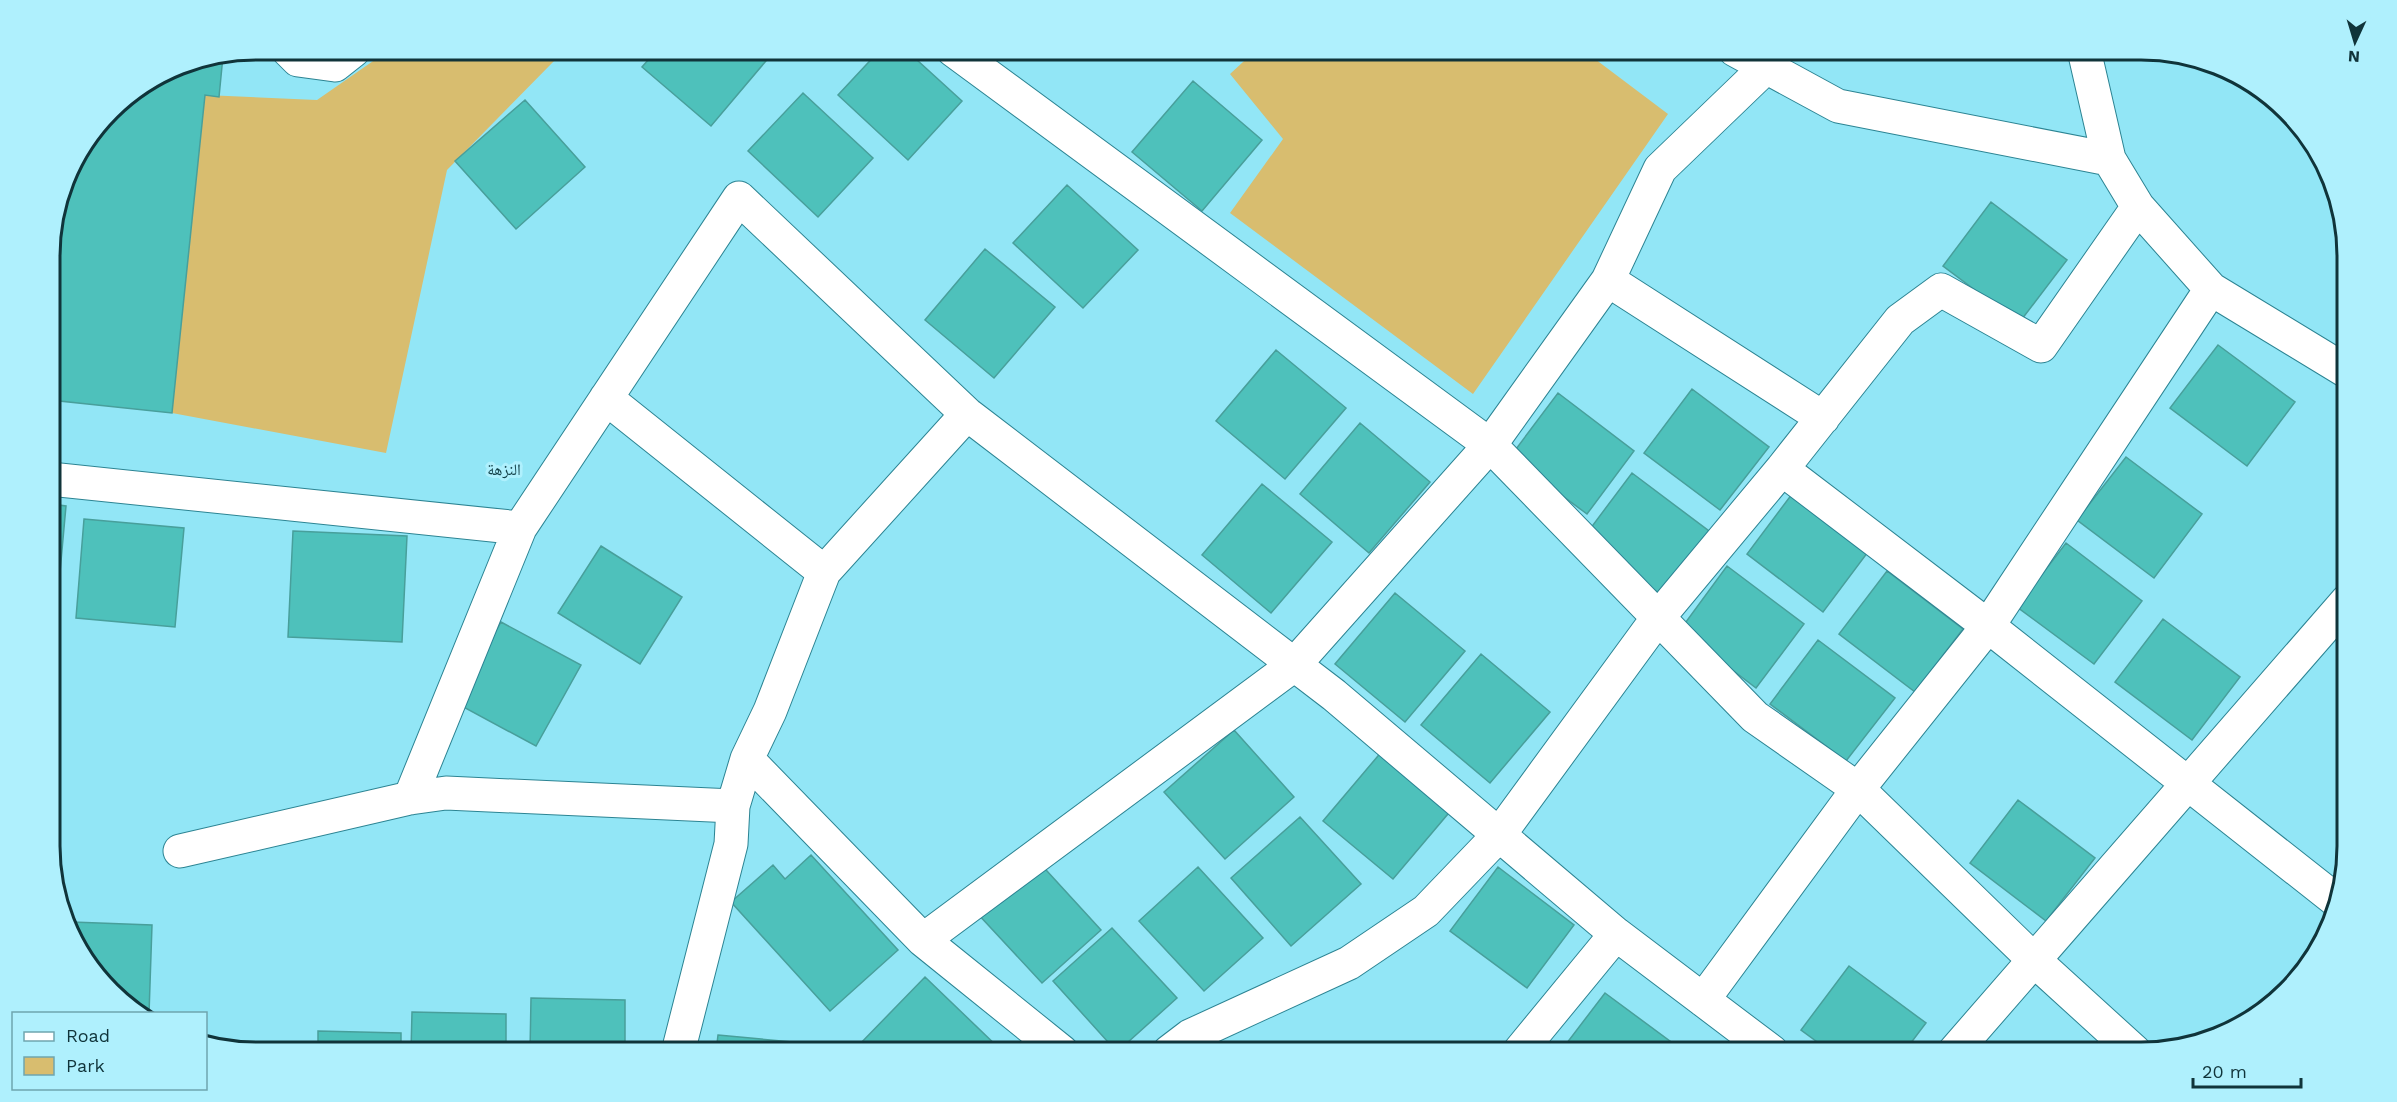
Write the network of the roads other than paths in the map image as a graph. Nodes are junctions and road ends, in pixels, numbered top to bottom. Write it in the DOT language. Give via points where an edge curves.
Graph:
graph roads {
  1 [pos="298,60"];
  2 [pos="341,60"];
  3 [pos="967,60"];
  4 [pos="1753,60"];
  5 [pos="2086,60"];
  6 [pos="1766,67"];
  7 [pos="2109,159"];
  8 [pos="2138,207"];
  9 [pos="1608,280"];
  10 [pos="2211,289"];
  11 [pos="2337,366"];
  12 [pos="606,398"];
  13 [pos="967,414"];
  14 [pos="1823,418"];
  15 [pos="1490,445"];
  16 [pos="1782,469"];
  17 [pos="60,480"];
  18 [pos="520,528"];
  19 [pos="824,572"];
  20 [pos="2337,612"];
  21 [pos="1658,619"];
  22 [pos="1988,626"];
  23 [pos="1294,665"];
  24 [pos="747,759"];
  25 [pos="2189,784"];
  26 [pos="1858,789"];
  27 [pos="410,798"];
  28 [pos="733,806"];
  29 [pos="1499,835"];
  30 [pos="180,851"];
  31 [pos="2330,896"];
  32 [pos="1616,934"];
  33 [pos="923,940"];
  34 [pos="2035,961"];
  35 [pos="1703,1000"];
  36 [pos="681,1042"];
  37 [pos="1050,1042"];
  38 [pos="1182,1042"];
  39 [pos="1527,1042"];
  40 [pos="1759,1042"];
  41 [pos="1963,1042"];
  42 [pos="2124,1042"];
  1 -- 2 [label="street" via="335,65"];
  3 -- 15 [label="street"];
  4 -- 6 [label="street"];
  5 -- 7 [label="street"];
  6 -- 7 [label="street" via="1838,106"];
  6 -- 9 [label="street" via="1660,169"];
  7 -- 8 [label="street"];
  8 -- 10 [label="street"];
  8 -- 14 [label="street" via="2041,346 1941,290 1900,320"];
  9 -- 14 [label="street"];
  9 -- 15 [label="street"];
  10 -- 11 [label="street"];
  10 -- 22 [label="street"];
  12 -- 13 [label="street" via="739,198"];
  12 -- 18 [label="street"];
  12 -- 19 [label="street"];
  13 -- 19 [label="street"];
  13 -- 23 [label="street"];
  14 -- 16 [label="street"];
  15 -- 21 [label="street"];
  15 -- 23 [label="street"];
  16 -- 21 [label="street"];
  16 -- 22 [label="street"];
  17 -- 18 [label="street"];
  18 -- 27 [label="street"];
  19 -- 24 [label="street"];
  20 -- 25 [label="street"];
  21 -- 26 [label="street" via="1755,717"];
  21 -- 29 [label="street"];
  22 -- 25 [label="street"];
  22 -- 26 [label="street"];
  23 -- 29 [label="street"];
  23 -- 33 [label="street"];
  24 -- 28 [label="street"];
  24 -- 33 [label="street"];
  25 -- 31 [label="street"];
  25 -- 34 [label="street"];
  26 -- 34 [label="street"];
  26 -- 35 [label="street"];
  27 -- 28 [label="street" via="446,793"];
  27 -- 30 [label="street"];
  28 -- 36 [label="street" via="731,844"];
  29 -- 32 [label="street"];
  29 -- 38 [label="street" via="1426,911 1348,963"];
  32 -- 35 [label="street"];
  32 -- 39 [label="street"];
  33 -- 37 [label="street"];
  34 -- 41 [label="street"];
  34 -- 42 [label="street"];
  35 -- 40 [label="street"];
}
